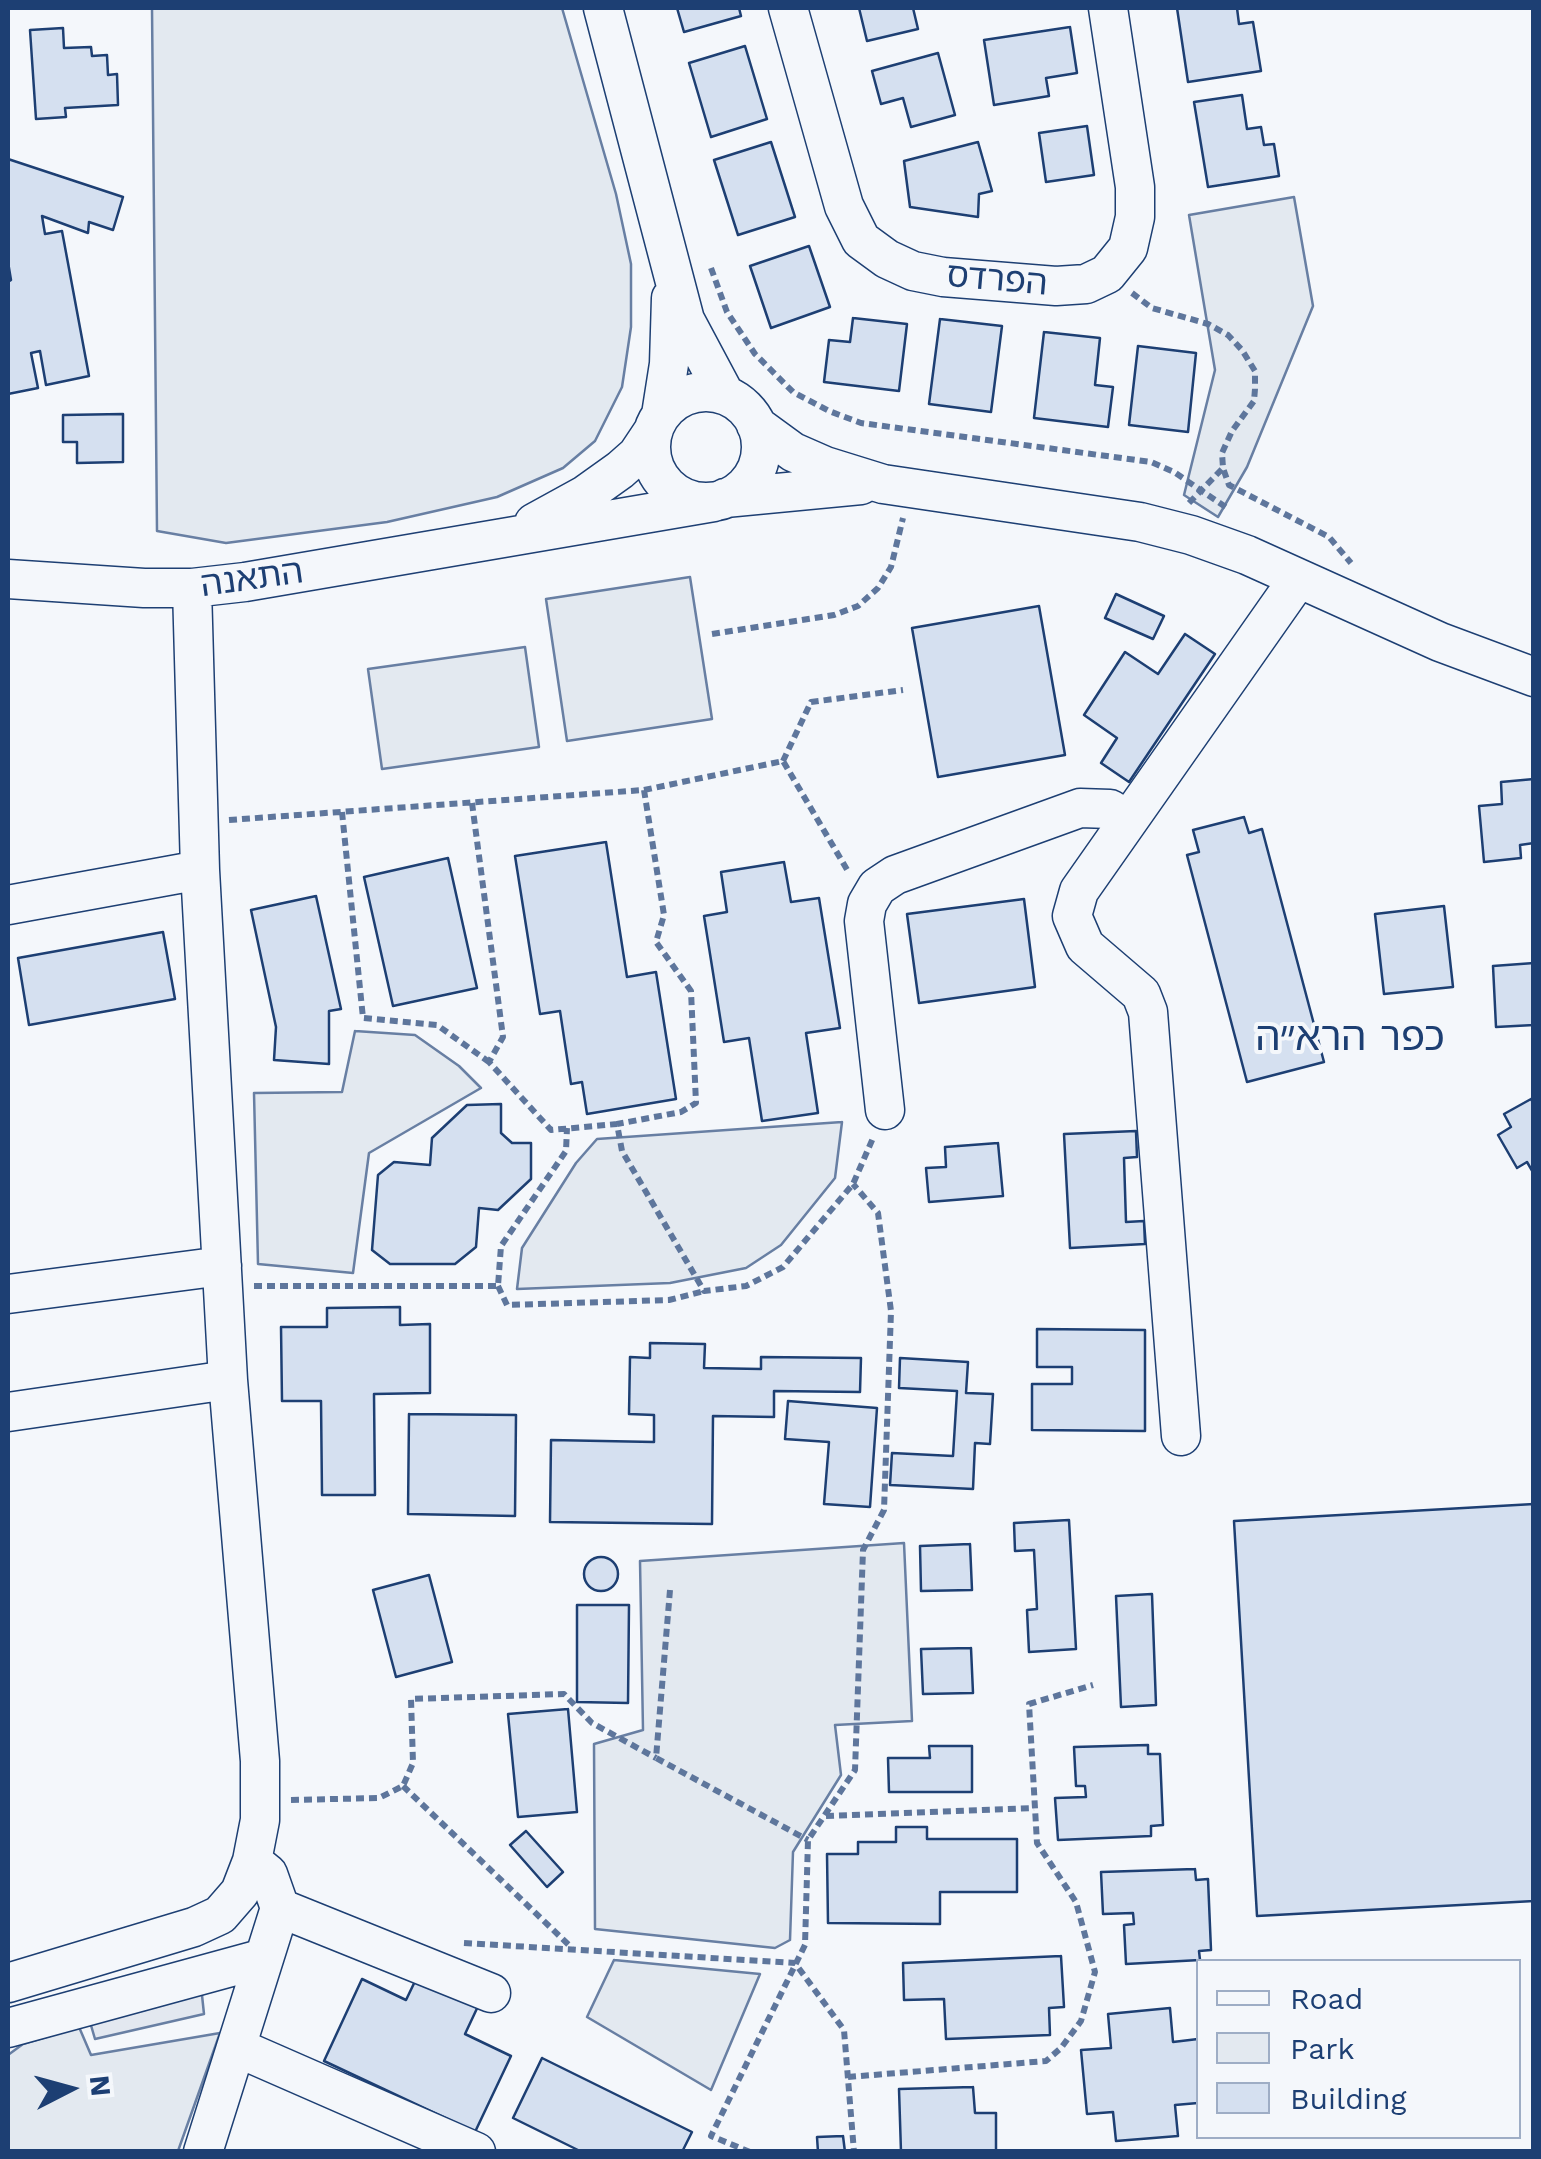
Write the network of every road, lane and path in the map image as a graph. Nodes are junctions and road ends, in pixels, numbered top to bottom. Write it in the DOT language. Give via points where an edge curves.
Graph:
graph roads {
  1 [pos="603,8"];
  2 [pos="788,8"];
  3 [pos="1108,8"];
  4 [pos="706,256"];
  5 [pos="669,266"];
  6 [pos="1107,274"];
  7 [pos="725,395"];
  8 [pos="657,423"];
  9 [pos="756,425"];
  10 [pos="897,486"];
  11 [pos="719,500"];
  12 [pos="1241,516"];
  13 [pos="495,540"];
  14 [pos="8,579"];
  15 [pos="1298,580"];
  16 [pos="192,588"];
  17 [pos="1367,610"];
  18 [pos="712,634"];
  19 [pos="1534,677"];
  20 [pos="903,690"];
  21 [pos="783,762"];
  22 [pos="644,790"];
  23 [pos="472,802"];
  24 [pos="342,812"];
  25 [pos="1128,820"];
  26 [pos="198,822"];
  27 [pos="200,870"];
  28 [pos="867,904"];
  29 [pos="8,905"];
  30 [pos="490,1062"];
  31 [pos="885,1110"];
  32 [pos="616,1124"];
  33 [pos="567,1128"];
  34 [pos="854,1184"];
  35 [pos="222,1276"];
  36 [pos="498,1286"];
  37 [pos="704,1291"];
  38 [pos="8,1294"];
  39 [pos="228,1380"];
  40 [pos="8,1412"];
  41 [pos="1181,1436"];
  42 [pos="670,1590"];
  43 [pos="1093,1684"];
  44 [pos="656,1758"];
  45 [pos="403,1786"];
  46 [pos="260,1799"];
  47 [pos="1034,1808"];
  48 [pos="826,1816"];
  49 [pos="808,1840"];
  50 [pos="252,1861"];
  51 [pos="280,1908"];
  52 [pos="456,1942"];
  53 [pos="573,1949"];
  54 [pos="264,1958"];
  55 [pos="796,1963"];
  56 [pos="8,1983"];
  57 [pos="491,1994"];
  58 [pos="8,2028"];
  59 [pos="236,2047"];
  60 [pos="848,2077"];
  61 [pos="203,2152"];
  62 [pos="476,2152"];
  63 [pos="750,2152"];
  64 [pos="854,2152"];
  1 -- 5 [label="street"];
  2 -- 6 [label="street, הפרדס" via="844,206 861,240 887,259 944,277 1056,286"];
  3 -- 6 [label="street" via="1135,217 1128,248"];
  4 -- 12 [label="path" via="727,312 755,354 793,392 829,411 861,423 1150,462"];
  5 -- 7 [label="street" via="686,320"];
  5 -- 8 [label="street" via="671,327"];
  6 -- 17 [label="path" via="1152,308 1208,324 1242,350 1256,372 1254,402 1222,453 1230,485 1329,537 1354,568"];
  7 -- 8 [label="street" via="690,394"];
  7 -- 9 [label="street"];
  8 -- 11 [label="street" via="650,449 664,483 696,501"];
  8 -- 13 [label="street, התאנה" via="637,455 585,495"];
  9 -- 10 [label="street" via="825,466"];
  9 -- 11 [label="street" via="756,470 746,485"];
  10 -- 11 [label="street, התאנה"];
  10 -- 15 [label="street" via="1140,522 1247,555"];
  10 -- 18 [label="path" via="892,568 858,606"];
  11 -- 13 [label="street, התאנה"];
  13 -- 16 [label="street, התאנה"];
  14 -- 16 [label="street, התאנה"];
  15 -- 17 [label="street"];
  15 -- 25 [label="street"];
  16 -- 26 [label="street"];
  17 -- 19 [label="street"];
  20 -- 21 [label="path" via="811,702"];
  21 -- 22 [label="path"];
  21 -- 28 [label="path"];
  22 -- 23 [label="path"];
  22 -- 32 [label="path" via="664,915 656,942 691,992 696,1103"];
  23 -- 24 [label="path"];
  23 -- 30 [label="path" via="503,1037"];
  24 -- 26 [label="path"];
  24 -- 30 [label="path" via="363,1018 437,1025"];
  25 -- 28 [label="street" via="1110,809 1080,808 895,875 876,887"];
  25 -- 41 [label="street" via="1079,891 1072,916 1085,946 1141,994 1148,1012"];
  26 -- 27 [label="street"];
  27 -- 29 [label="street"];
  27 -- 35 [label="street"];
  28 -- 31 [label="street"];
  30 -- 33 [label="path" via="551,1130"];
  31 -- 34 [label="path"];
  32 -- 33 [label="path"];
  32 -- 37 [label="path" via="622,1151"];
  33 -- 36 [label="path" via="566,1151 500,1246"];
  34 -- 37 [label="path" via="783,1266 746,1286"];
  34 -- 48 [label="path" via="878,1213 891,1311 884,1510 863,1550 856,1770"];
  35 -- 36 [label="path"];
  35 -- 38 [label="street"];
  35 -- 39 [label="street"];
  36 -- 37 [label="path" via="507,1306 669,1300"];
  39 -- 40 [label="street"];
  39 -- 46 [label="street"];
  42 -- 44 [label="path"];
  43 -- 47 [label="path" via="1028,1704"];
  44 -- 45 [label="path" via="592,1723 564,1694 411,1699 414,1762"];
  44 -- 49 [label="path"];
  45 -- 46 [label="path" via="352,1801"];
  45 -- 53 [label="path"];
  46 -- 50 [label="street"];
  47 -- 48 [label="path"];
  47 -- 60 [label="path" via="1037,1843 1076,1902 1094,1972 1081,2020 1046,2061"];
  48 -- 49 [label="path"];
  49 -- 55 [label="path" via="804,1945"];
  50 -- 51 [label="street" via="268,1874"];
  50 -- 56 [label="street" via="240,1892 220,1915"];
  51 -- 54 [label="street"];
  51 -- 57 [label="street"];
  52 -- 53 [label="path"];
  53 -- 55 [label="path"];
  54 -- 58 [label="street"];
  54 -- 59 [label="street"];
  55 -- 60 [label="path" via="844,2030"];
  55 -- 63 [label="path" via="711,2136"];
  59 -- 61 [label="street"];
  59 -- 62 [label="street"];
  60 -- 64 [label="path"];
}
